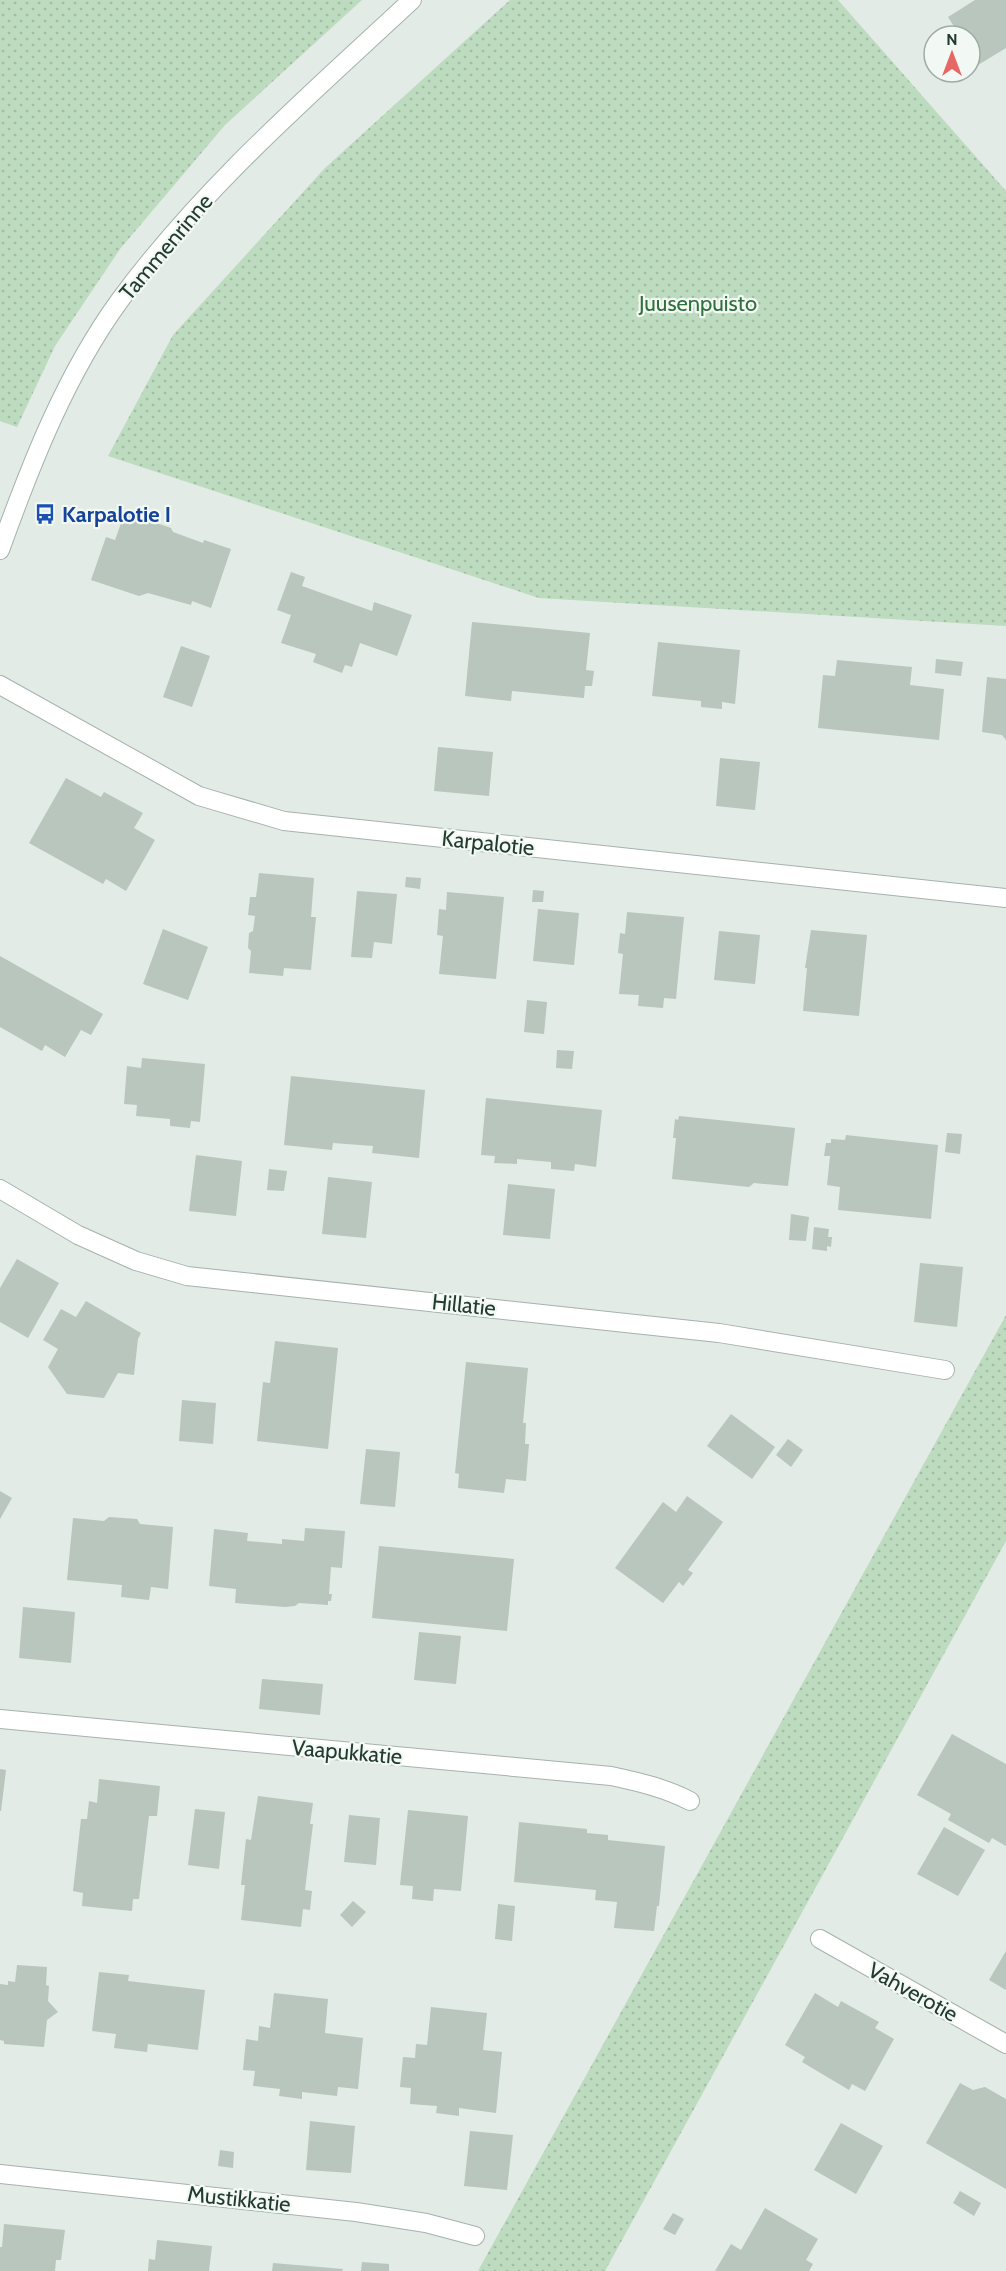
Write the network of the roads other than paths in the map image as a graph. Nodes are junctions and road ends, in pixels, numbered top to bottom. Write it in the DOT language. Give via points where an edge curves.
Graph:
graph roads {
  1 [pos="412,0"];
  2 [pos="0,550"];
  3 [pos="0,685"];
  4 [pos="1006,898"];
  5 [pos="0,1190"];
  6 [pos="945,1370"];
  7 [pos="0,1719"];
  8 [pos="690,1801"];
  9 [pos="820,1940"];
  10 [pos="1006,2044"];
  11 [pos="0,2174"];
  12 [pos="475,2236"];
  1 -- 2 [label="street, Tammenrinne" via="248,153 183,223 120,300 84,357 50,426"];
  3 -- 4 [label="street, Karpalotie" via="199,796 284,821"];
  5 -- 6 [label="street, Hillatie" via="78,1235 136,1261 188,1276 720,1333"];
  7 -- 8 [label="street, Vaapukkatie" via="611,1776 662,1788"];
  9 -- 10 [label="street, Vahverotie"];
  11 -- 12 [label="street, Mustikkatie" via="356,2212 426,2223"];
}
